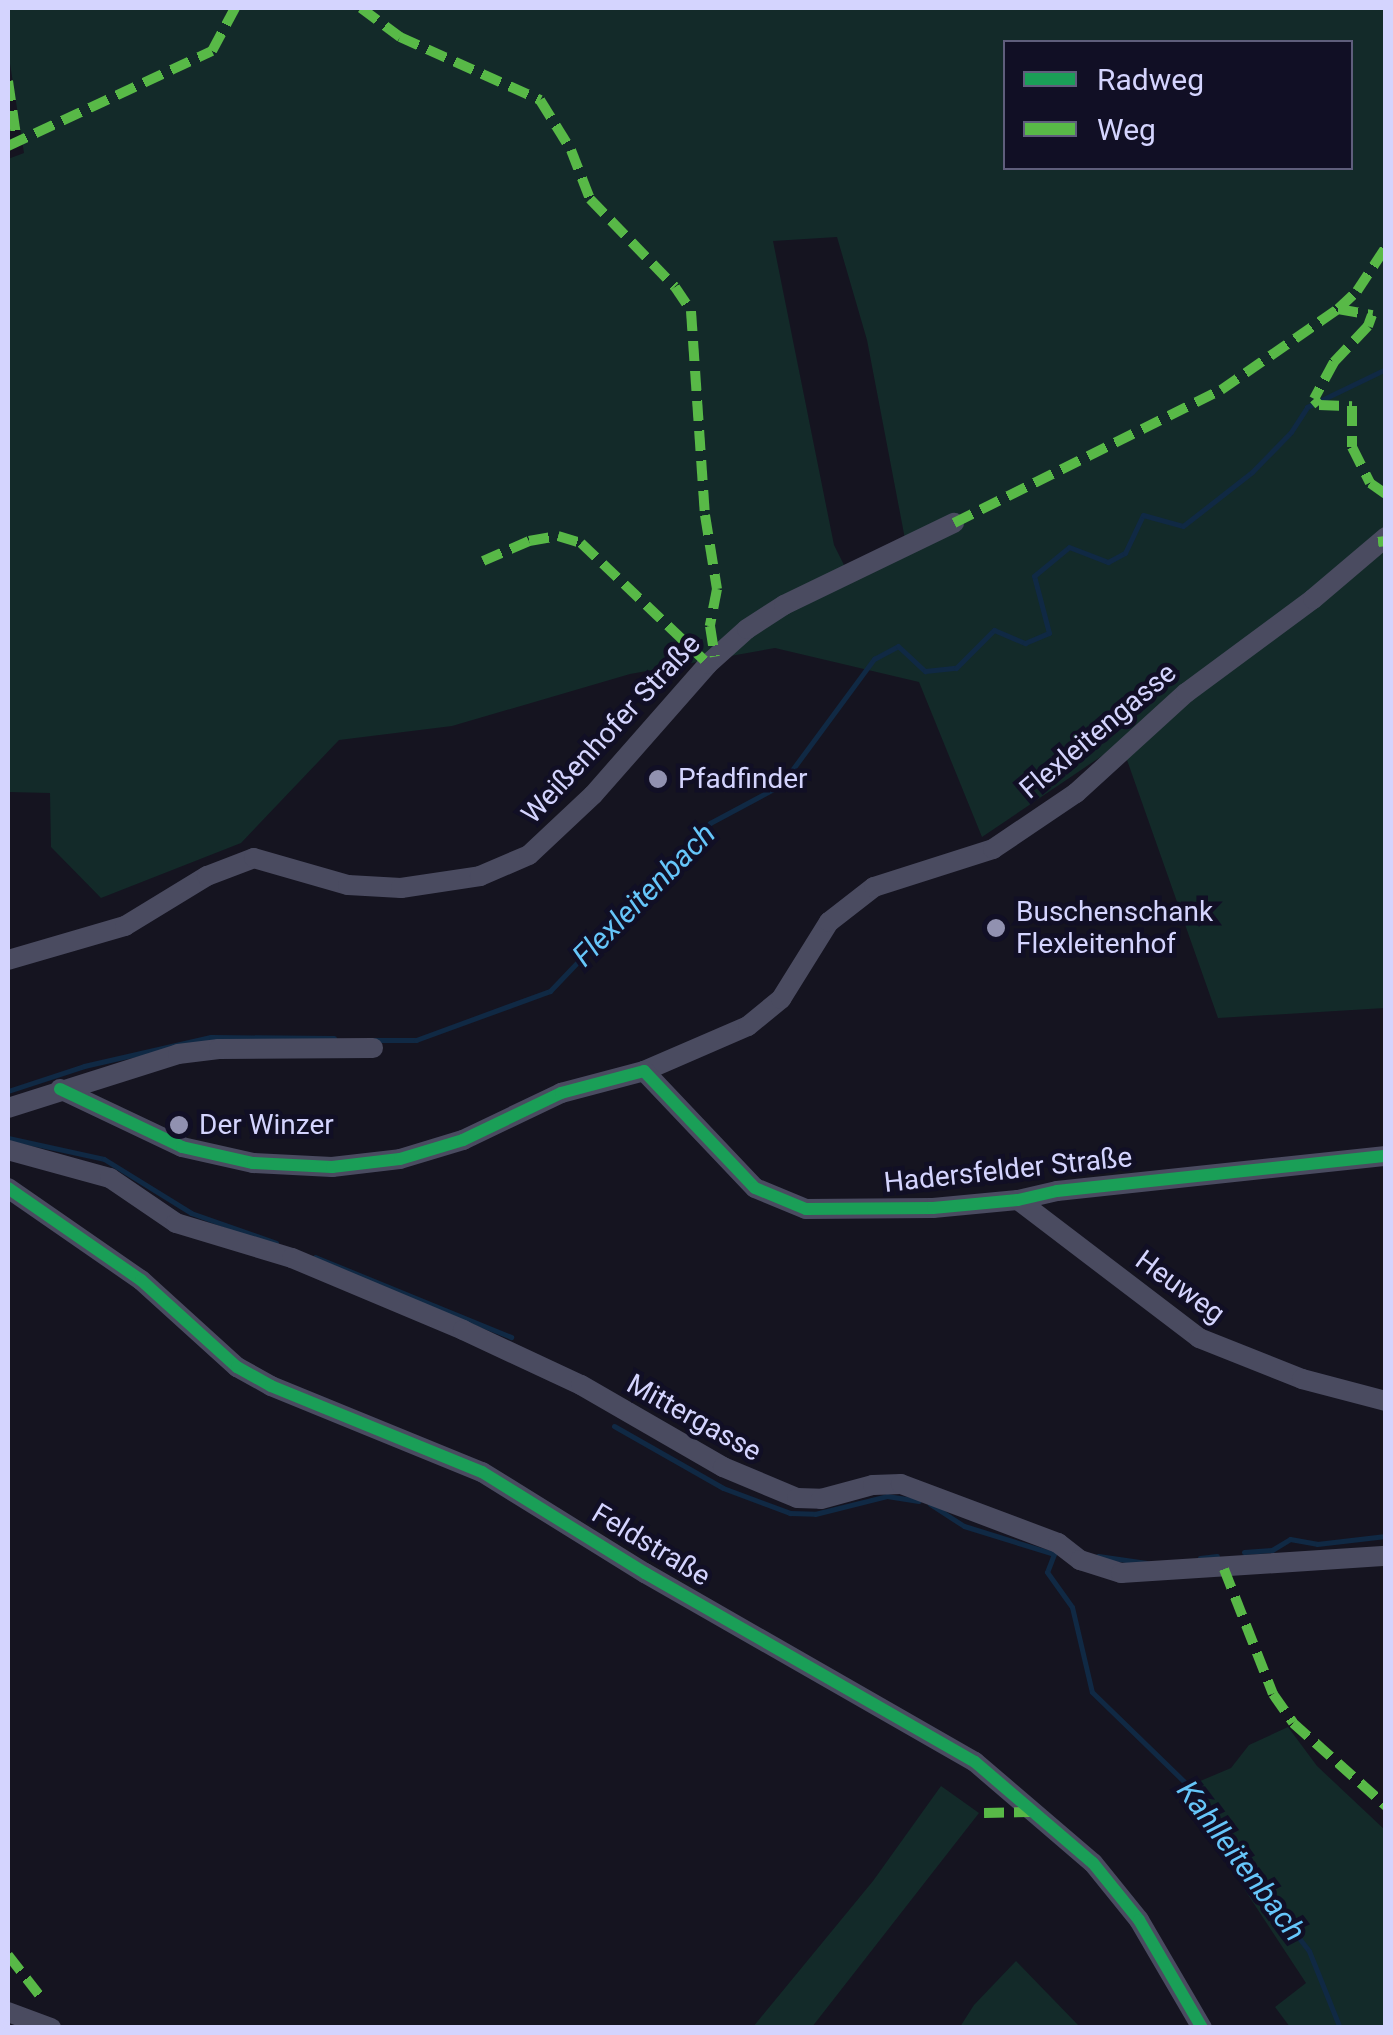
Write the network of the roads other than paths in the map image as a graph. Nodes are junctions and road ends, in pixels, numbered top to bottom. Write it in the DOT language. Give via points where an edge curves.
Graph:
graph roads {
  1 [pos="954,523"];
  2 [pos="1386,537"];
  3 [pos="8,960"];
  4 [pos="372,1048"];
  5 [pos="644,1071"];
  6 [pos="60,1089"];
  7 [pos="8,1108"];
  8 [pos="8,1150"];
  9 [pos="1386,1156"];
  10 [pos="8,1188"];
  11 [pos="1018,1200"];
  12 [pos="1386,1401"];
  13 [pos="1386,1556"];
  14 [pos="8,2012"];
  15 [pos="51,2028"];
  16 [pos="1202,2028"];
  1 -- 3 [label="street, Weißenhofer Straße" via="747,629 593,796 529,855 480,876 401,888 348,885 254,858 207,876 125,926"];
  2 -- 5 [label="street, Flexleitengasse" via="1186,693 1076,793 993,849 874,887 830,922 781,999 748,1026"];
  4 -- 6 [label="street" via="205,1050"];
  5 -- 6 [label="street" via="561,1093 464,1140 400,1159 332,1167 253,1163 182,1148"];
  5 -- 11 [label="street, Hadersfelder Straße" via="755,1188 806,1209"];
  6 -- 7 [label="street"];
  8 -- 13 [label="street, Mittergasse" via="110,1178 176,1223 292,1258 463,1330 581,1385 723,1468 797,1498 821,1500 901,1484 1121,1573"];
  9 -- 11 [label="street, Hadersfelder Straße"];
  10 -- 16 [label="street, Feldstraße" via="140,1280 237,1367 482,1472 975,1762 1093,1864 1139,1920"];
  11 -- 12 [label="street, Heuweg" via="1199,1338 1302,1378"];
  14 -- 15 [label="street"];
}
